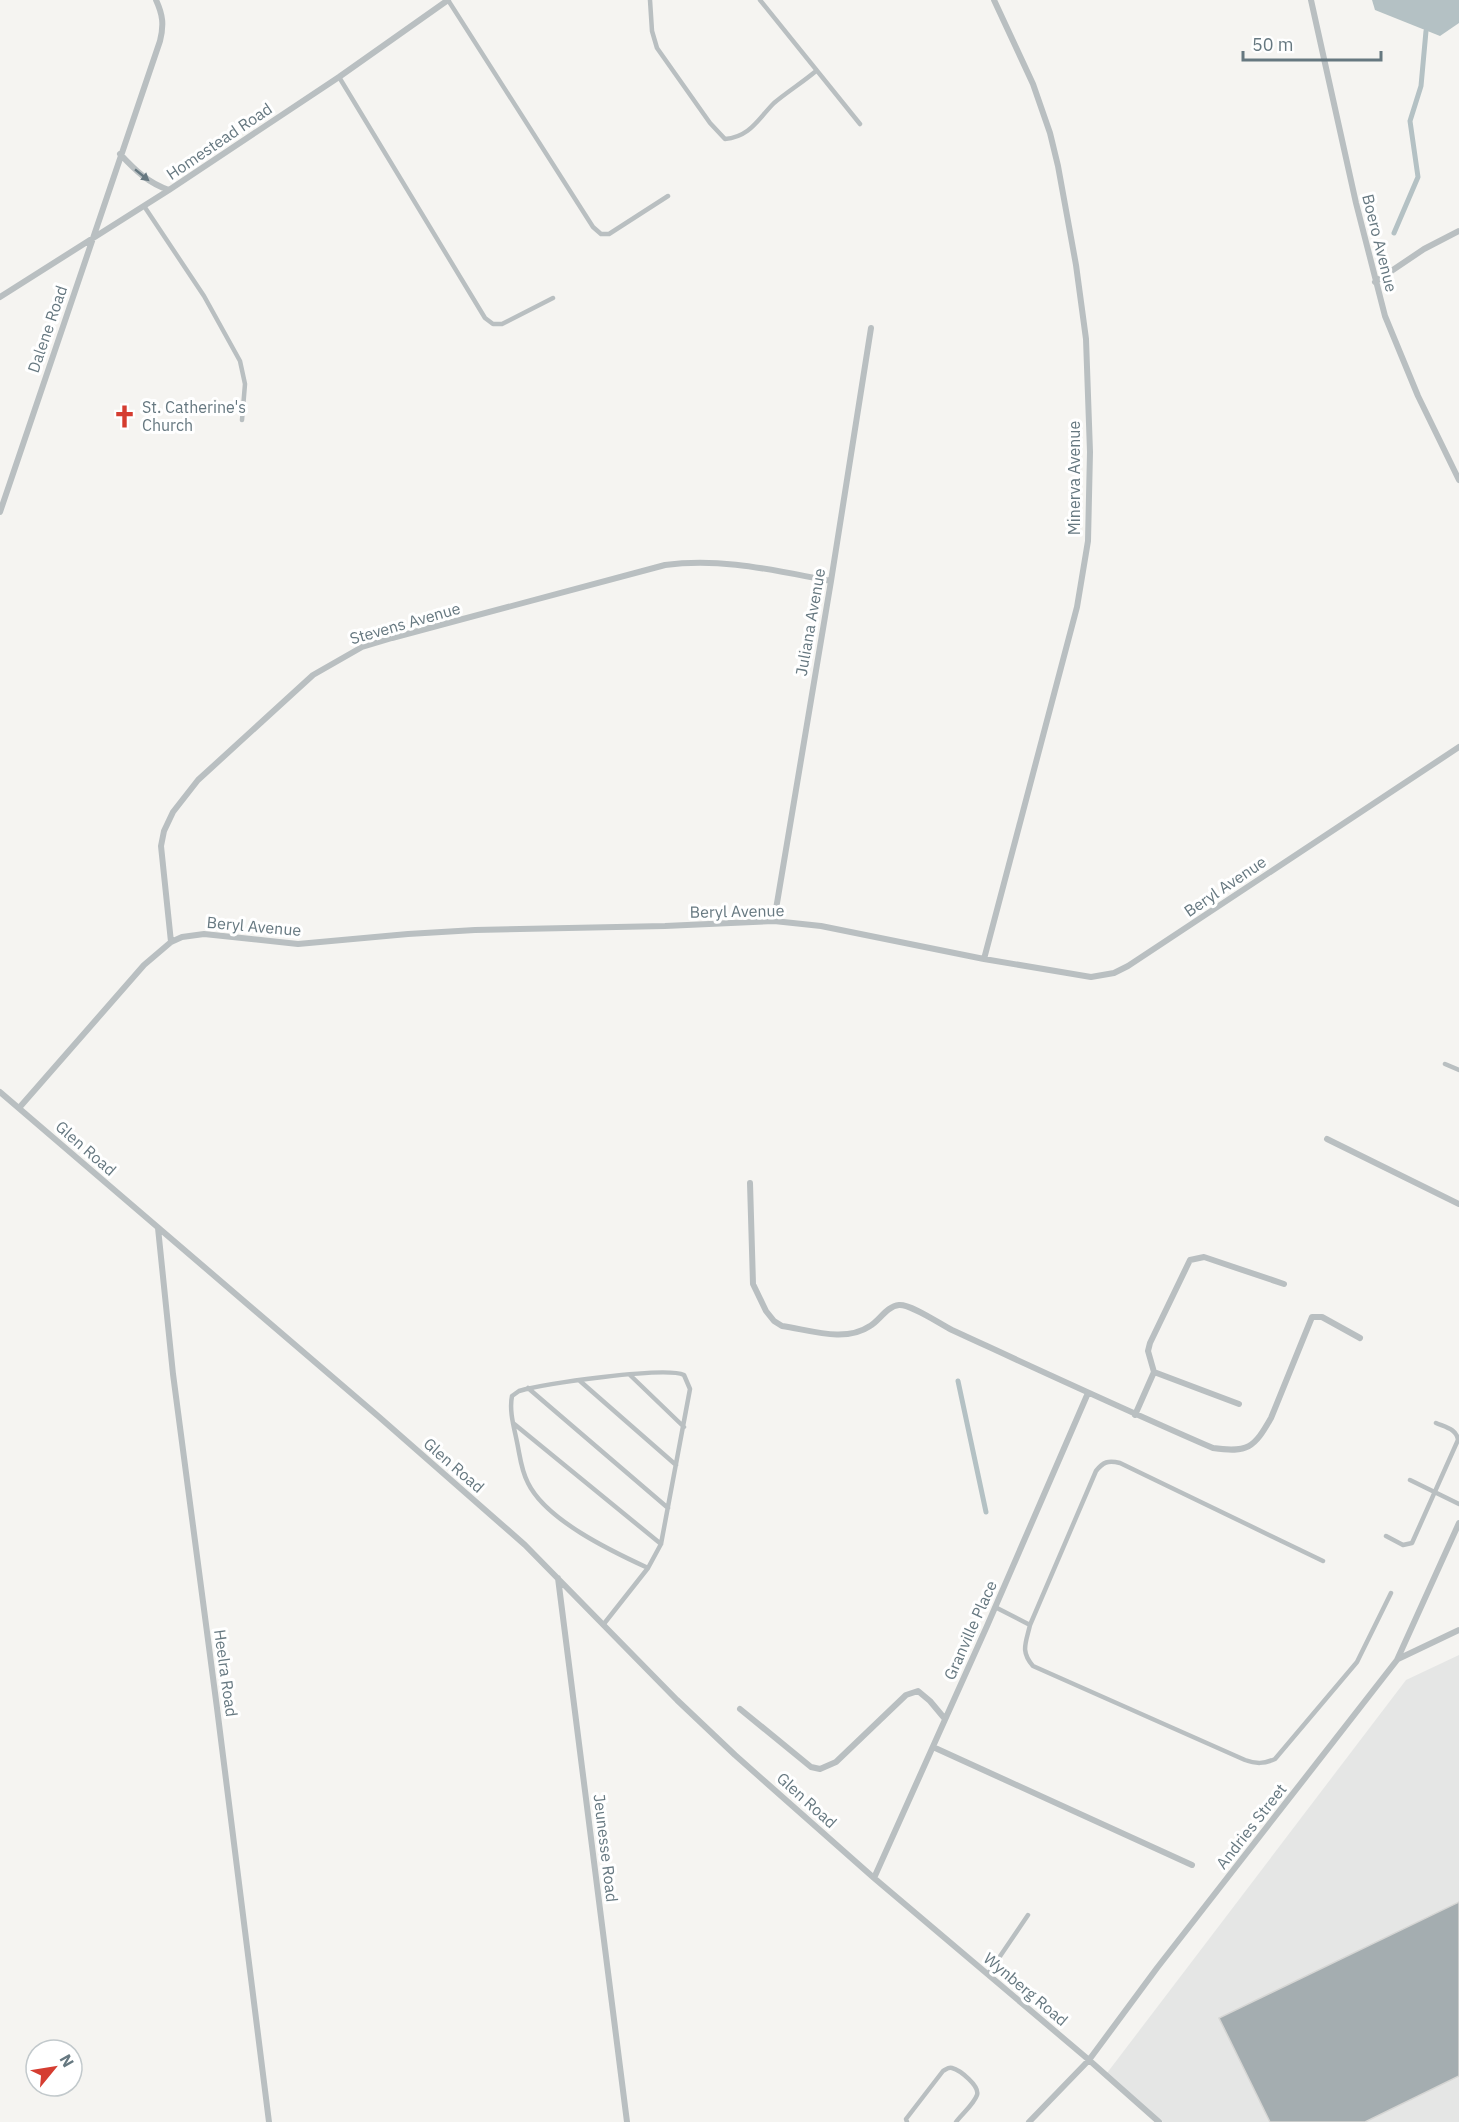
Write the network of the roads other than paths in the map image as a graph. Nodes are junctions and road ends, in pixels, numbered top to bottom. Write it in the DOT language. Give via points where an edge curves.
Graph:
graph roads {
  1 [pos="156,0"];
  2 [pos="448,0"];
  3 [pos="650,0"];
  4 [pos="760,0"];
  5 [pos="994,0"];
  6 [pos="1311,0"];
  7 [pos="816,71"];
  8 [pos="339,77"];
  9 [pos="860,124"];
  10 [pos="120,154"];
  11 [pos="169,190"];
  12 [pos="668,196"];
  13 [pos="144,206"];
  14 [pos="1459,231"];
  15 [pos="92,238"];
  16 [pos="1375,282"];
  17 [pos="0,297"];
  18 [pos="553,298"];
  19 [pos="871,328"];
  20 [pos="242,420"];
  21 [pos="1459,480"];
  22 [pos="0,512"];
  23 [pos="831,581"];
  24 [pos="1459,747"];
  25 [pos="774,921"];
  26 [pos="171,942"];
  27 [pos="984,959"];
  28 [pos="1445,1064"];
  29 [pos="1459,1070"];
  30 [pos="0,1092"];
  31 [pos="19,1108"];
  32 [pos="1328,1139"];
  33 [pos="750,1183"];
  34 [pos="1459,1204"];
  35 [pos="158,1228"];
  36 [pos="1284,1284"];
  37 [pos="1360,1338"];
  38 [pos="1154,1372"];
  39 [pos="630,1375"];
  40 [pos="580,1381"];
  41 [pos="528,1389"];
  42 [pos="1088,1393"];
  43 [pos="1239,1404"];
  44 [pos="1135,1414"];
  45 [pos="513,1423"];
  46 [pos="1436,1423"];
  47 [pos="684,1427"];
  48 [pos="676,1465"];
  49 [pos="1410,1480"];
  50 [pos="1434,1492"];
  51 [pos="1459,1504"];
  52 [pos="668,1508"];
  53 [pos="1459,1523"];
  54 [pos="1386,1536"];
  55 [pos="661,1544"];
  56 [pos="1323,1561"];
  57 [pos="648,1568"];
  58 [pos="558,1577"];
  59 [pos="1391,1593"];
  60 [pos="994,1607"];
  61 [pos="603,1625"];
  62 [pos="1030,1625"];
  63 [pos="1459,1630"];
  64 [pos="1397,1660"];
  65 [pos="740,1709"];
  66 [pos="945,1719"];
  67 [pos="933,1747"];
  68 [pos="1192,1865"];
  69 [pos="874,1878"];
  70 [pos="1028,1915"];
  71 [pos="987,1974"];
  72 [pos="1089,2060"];
  73 [pos="269,2122"];
  74 [pos="627,2122"];
  75 [pos="907,2122"];
  76 [pos="956,2122"];
  77 [pos="1029,2122"];
  78 [pos="1159,2122"];
  1 -- 10 [label="street, Dalene Road" via="164,27"];
  2 -- 8 [label="street, Homestead Road"];
  2 -- 12 [label="lane" via="593,227 601,234 609,234"];
  3 -- 7 [label="lane" via="657,48 725,139 753,128 774,104"];
  4 -- 7 [label="lane"];
  5 -- 27 [label="street, Minerva Avenue" via="1033,84 1058,166 1086,339 1090,452 1088,541 1077,607"];
  6 -- 16 [label="street, Boero Avenue"];
  7 -- 9 [label="lane"];
  8 -- 11 [label="street, Homestead Road"];
  8 -- 18 [label="lane" via="485,318 502,324"];
  10 -- 11 [label="street, one-way" via="143,178"];
  10 -- 15 [label="street, Dalene Road"];
  11 -- 13 [label="street, Homestead Road"];
  13 -- 15 [label="street, Homestead Road"];
  13 -- 20 [label="lane" via="204,296 240,361 245,384"];
  14 -- 16 [label="street"];
  15 -- 17 [label="street, Homestead Road"];
  15 -- 22 [label="street, Dalene Road"];
  16 -- 21 [label="street, Boero Avenue" via="1392,338"];
  19 -- 23 [label="street, Juliana Avenue"];
  23 -- 25 [label="street, Juliana Avenue"];
  23 -- 26 [label="street, Stevens Avenue" via="737,564 695,562 665,566 392,638 345,655 313,675 198,780 173,812 161,846"];
  24 -- 27 [label="street, Beryl Avenue" via="1114,973 1090,977"];
  25 -- 26 [label="street, Beryl Avenue" via="475,930 298,944 204,934"];
  25 -- 27 [label="street, Beryl Avenue"];
  26 -- 31 [label="street, Beryl Avenue" via="144,965"];
  28 -- 29 [label="lane"];
  30 -- 31 [label="street, Glen Road"];
  31 -- 35 [label="street, Glen Road"];
  32 -- 34 [label="street"];
  33 -- 42 [label="street" via="753,1284 774,1321 782,1326 852,1335 872,1325 890,1309 899,1305 910,1307"];
  35 -- 58 [label="street, Glen Road"];
  35 -- 73 [label="street, Heelra Road" via="172,1374"];
  36 -- 38 [label="street" via="1204,1257 1190,1260 1150,1343 1148,1351"];
  37 -- 44 [label="street" via="1322,1317 1312,1317 1272,1418 1255,1441 1236,1451 1213,1448"];
  38 -- 43 [label="street"];
  38 -- 44 [label="street"];
  39 -- 40 [label="lane"];
  39 -- 47 [label="lane"];
  39 -- 47 [label="lane" via="669,1371 684,1375 690,1389"];
  40 -- 41 [label="lane"];
  40 -- 48 [label="lane"];
  41 -- 45 [label="lane" via="512,1396"];
  41 -- 52 [label="lane"];
  42 -- 44 [label="street"];
  42 -- 60 [label="street, Granville Place"];
  45 -- 55 [label="lane"];
  45 -- 57 [label="lane" via="522,1469 535,1494 586,1537"];
  46 -- 50 [label="lane" via="1454,1431 1458,1440"];
  47 -- 48 [label="lane"];
  48 -- 52 [label="lane"];
  49 -- 50 [label="lane"];
  50 -- 51 [label="lane"];
  50 -- 54 [label="lane" via="1412,1542 1403,1545"];
  52 -- 55 [label="lane"];
  53 -- 64 [label="street, Andries Street"];
  55 -- 57 [label="lane"];
  56 -- 62 [label="lane" via="1110,1461 1096,1471"];
  57 -- 61 [label="lane"];
  58 -- 61 [label="street, Glen Road"];
  58 -- 74 [label="street, Jeunesse Road"];
  59 -- 62 [label="lane" via="1357,1662 1275,1759 1267,1763 1252,1763 1033,1666 1024,1650"];
  60 -- 62 [label="lane"];
  60 -- 66 [label="street, Granville Place"];
  61 -- 69 [label="street, Glen Road" via="676,1700"];
  63 -- 64 [label="street"];
  64 -- 72 [label="street, Andries Street"];
  65 -- 66 [label="street" via="811,1767 820,1769 836,1762 912,1692 924,1695"];
  66 -- 67 [label="street, Granville Place"];
  67 -- 68 [label="street"];
  67 -- 69 [label="street, Granville Place"];
  69 -- 71 [label="street, Wynberg Road"];
  70 -- 71 [label="lane"];
  71 -- 72 [label="street, Wynberg Road"];
  72 -- 77 [label="street, Andries Street"];
  72 -- 78 [label="street, Wynberg Road"];
  75 -- 76 [label="lane" via="906,2118 947,2068 954,2068 978,2090"];
}
